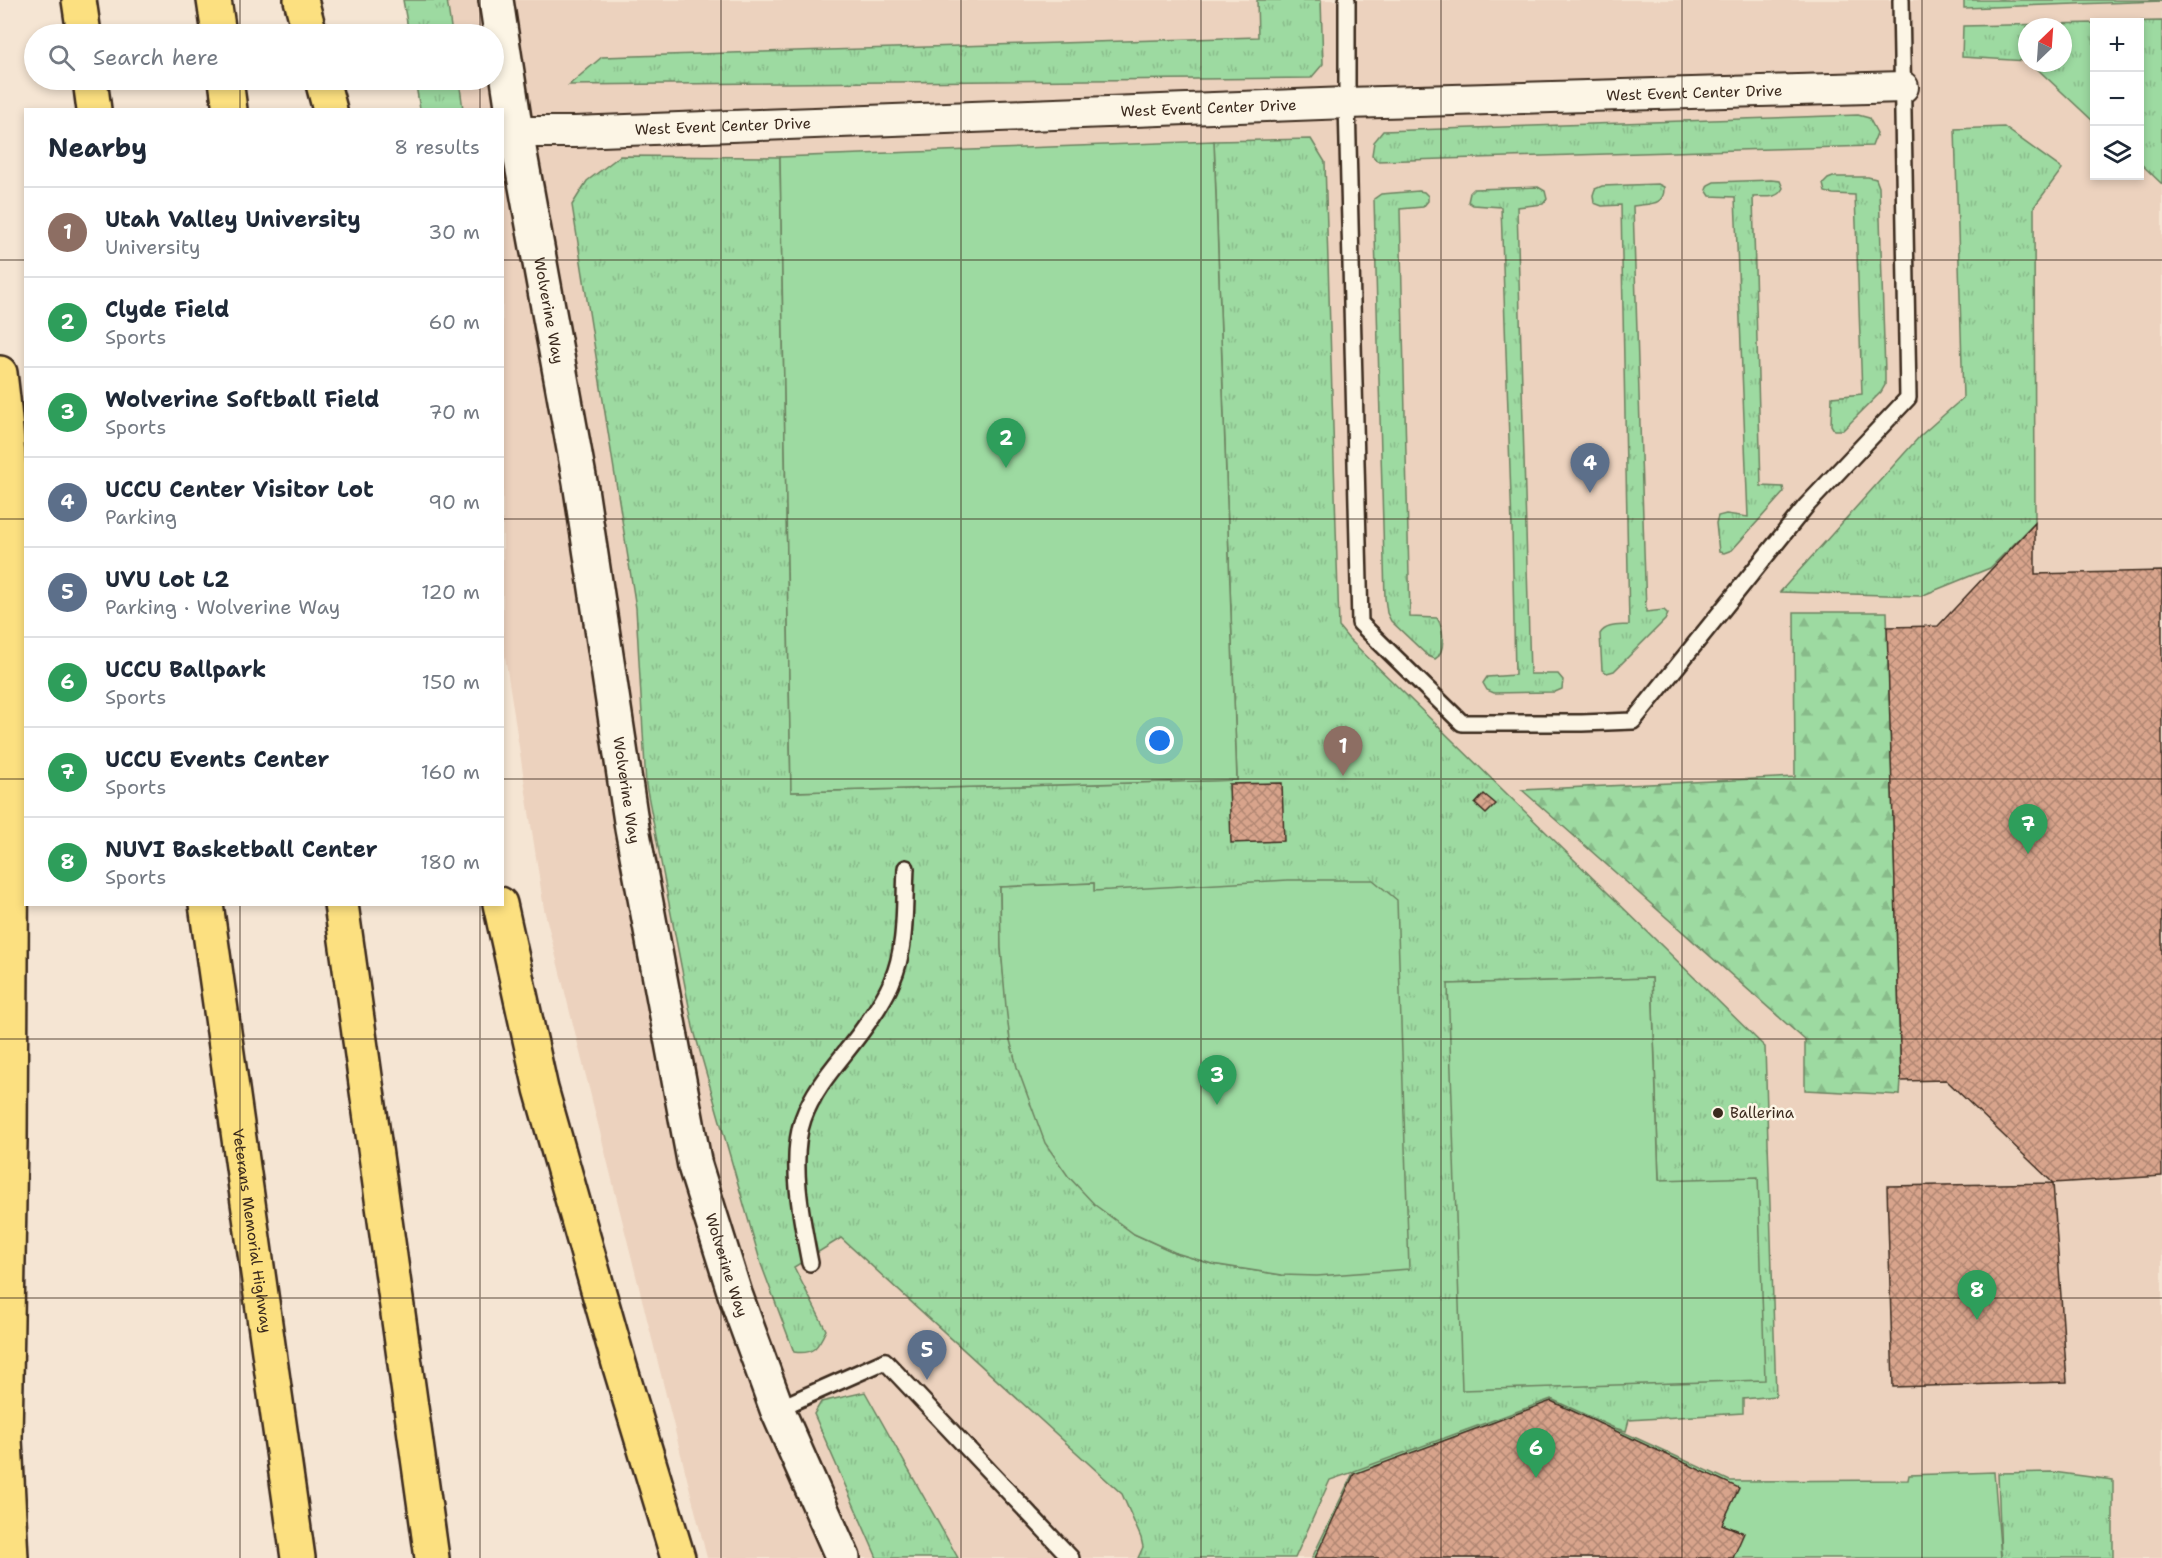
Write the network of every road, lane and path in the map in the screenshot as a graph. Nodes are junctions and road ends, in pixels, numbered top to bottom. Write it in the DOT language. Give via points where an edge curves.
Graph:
graph roads {
  1 [pos="79,0"];
  2 [pos="214,0"];
  3 [pos="301,0"];
  4 [pos="496,0"];
  5 [pos="1347,0"];
  6 [pos="1901,0"];
  7 [pos="83,24"];
  8 [pos="218,24"];
  9 [pos="307,24"];
  10 [pos="500,24"];
  11 [pos="504,53"];
  12 [pos="1903,87"];
  13 [pos="91,90"];
  14 [pos="227,90"];
  15 [pos="325,90"];
  16 [pos="1347,103"];
  17 [pos="94,108"];
  18 [pos="230,108"];
  19 [pos="329,108"];
  20 [pos="516,132"];
  21 [pos="0,373"];
  22 [pos="906,868"];
  23 [pos="206,906"];
  24 [pos="341,906"];
  25 [pos="500,906"];
  26 [pos="810,1263"];
  27 [pos="777,1409"];
  28 [pos="2,1451"];
  29 [pos="11,1558"];
  30 [pos="298,1558"];
  31 [pos="432,1558"];
  32 [pos="678,1558"];
  33 [pos="843,1558"];
  34 [pos="1071,1558"];
  1 -- 7 [label="highway"];
  2 -- 8 [label="highway"];
  3 -- 9 [label="highway"];
  4 -- 10 [label="main road, Wolverine Way"];
  5 -- 16 [label="lane"];
  6 -- 12 [label="lane"];
  11 -- 20 [label="main road, Wolverine Way"];
  12 -- 16 [label="street, West Event Center Drive"];
  12 -- 16 [label="lane" via="1908,398 1806,506 1633,721 1582,723 1462,723 1360,623"];
  13 -- 17 [label="highway"];
  14 -- 18 [label="highway"];
  15 -- 19 [label="highway"];
  16 -- 20 [label="street, West Event Center Drive"];
  20 -- 27 [label="main road, Wolverine Way" via="580,482 632,828 695,1166 735,1294"];
  21 -- 28 [label="highway" via="13,596 10,1139"];
  22 -- 26 [label="lane" via="903,923 892,981 865,1027 819,1085 803,1120 798,1148 799,1207"];
  23 -- 30 [label="highway, Veterans Memorial Highway"];
  24 -- 31 [label="highway"];
  25 -- 32 [label="highway" via="541,1089"];
  27 -- 33 [label="main road, Wolverine Way"];
  27 -- 34 [label="lane" via="885,1361"];
  28 -- 29 [label="highway"];
}
